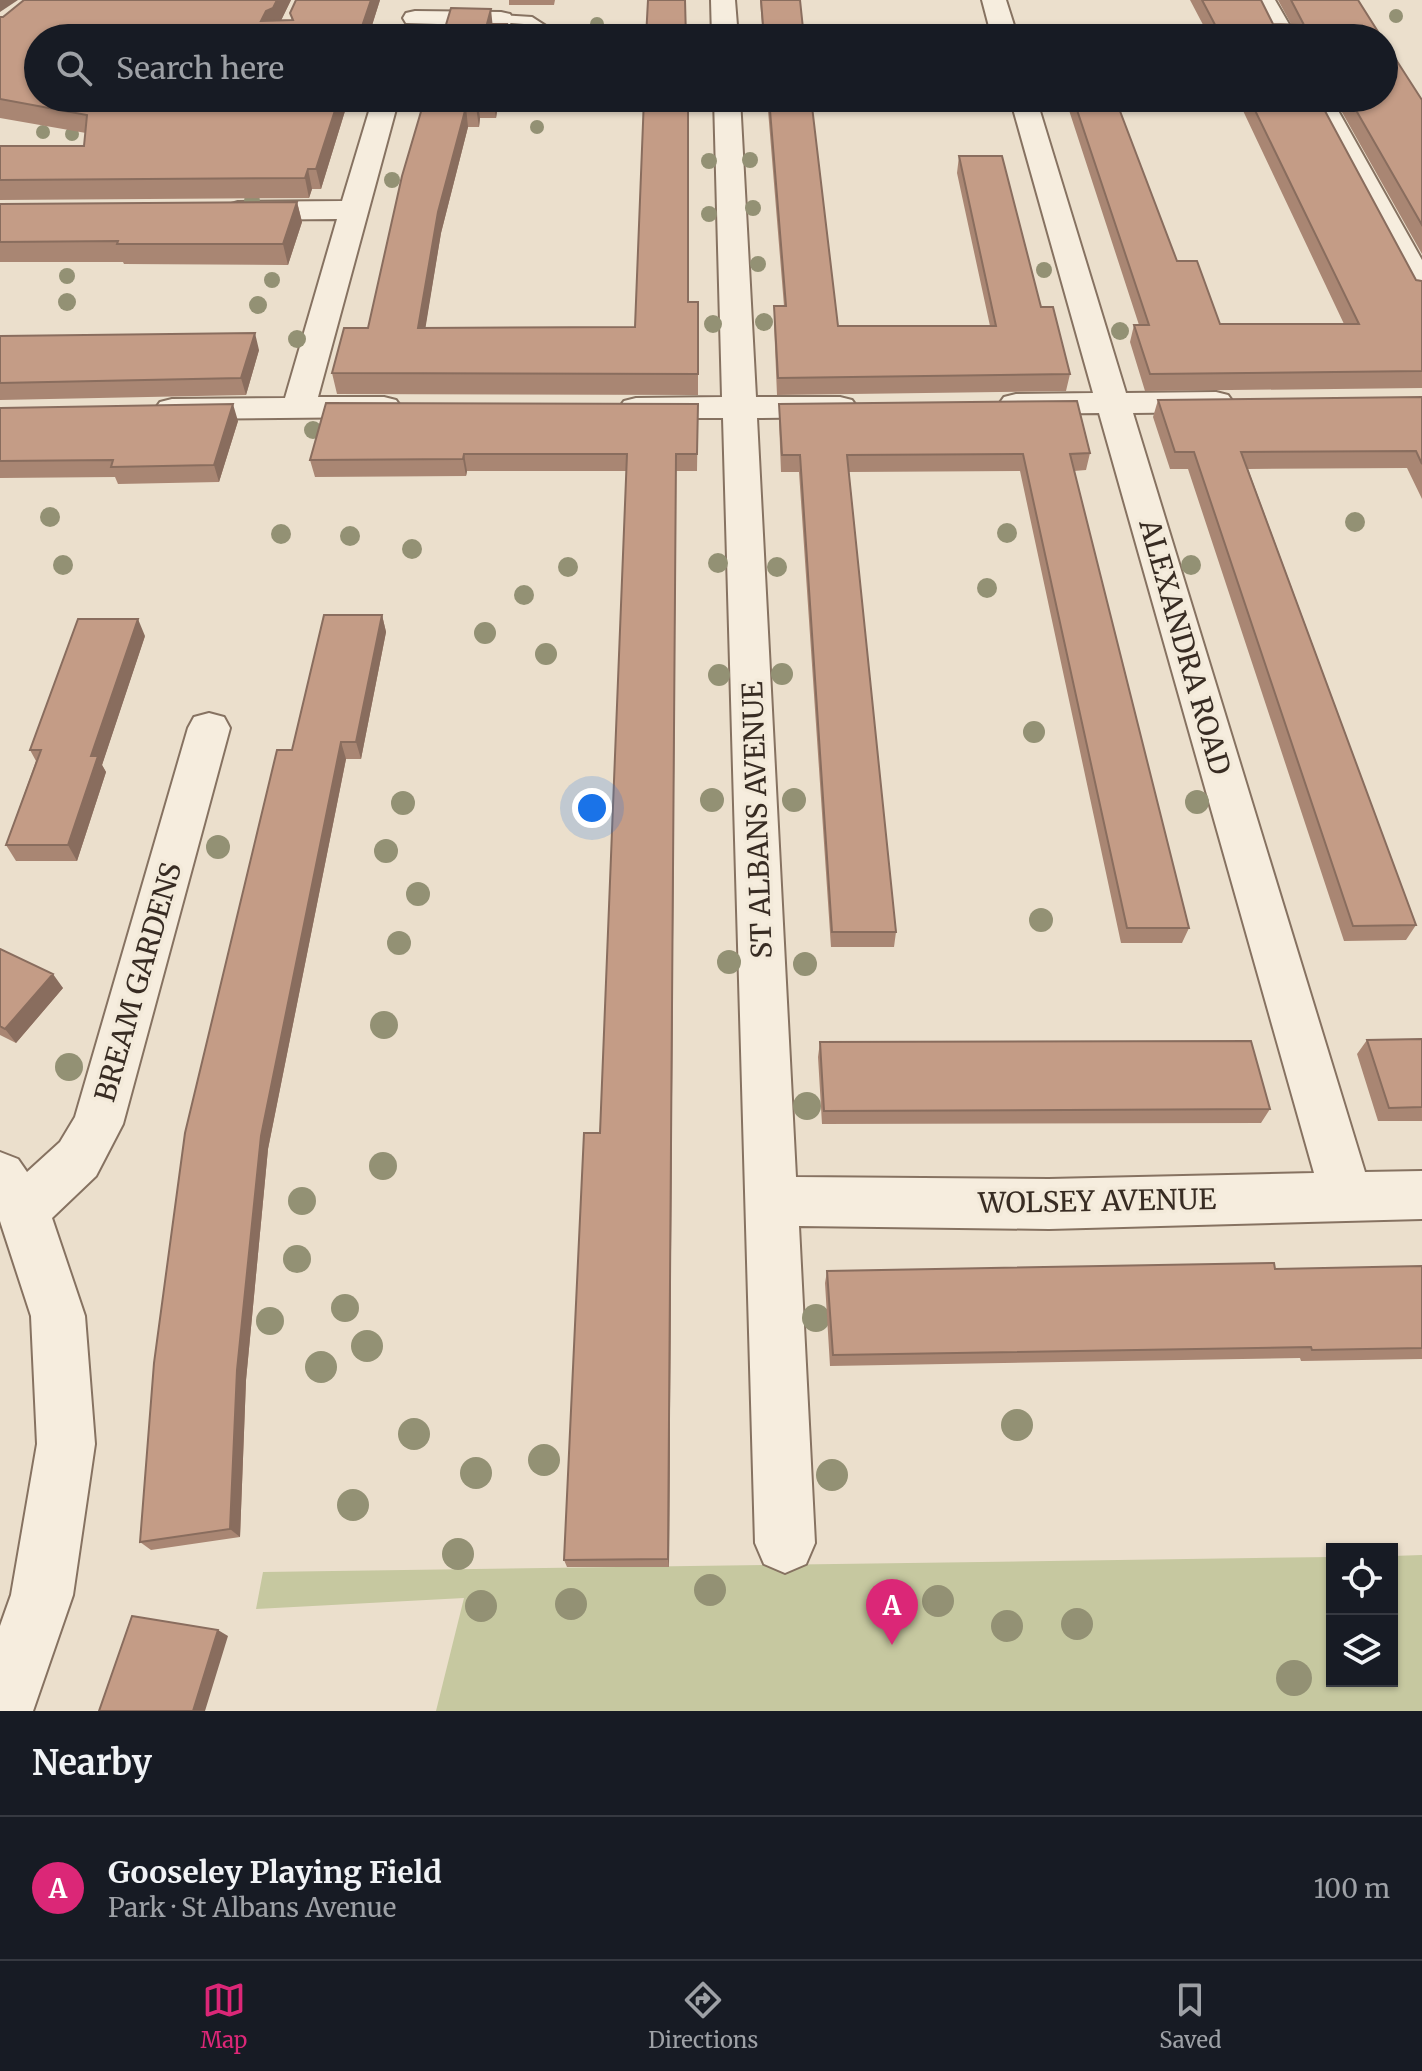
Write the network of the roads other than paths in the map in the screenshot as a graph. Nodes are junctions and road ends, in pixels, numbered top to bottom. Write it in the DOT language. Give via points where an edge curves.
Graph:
graph roads {
  1 [pos="723,0"];
  2 [pos="994,0"];
  3 [pos="1263,0"];
  4 [pos="461,9"];
  5 [pos="415,18"];
  6 [pos="501,19"];
  7 [pos="533,24"];
  8 [pos="724,24"];
  9 [pos="1001,24"];
  10 [pos="1276,24"];
  11 [pos="382,112"];
  12 [pos="728,112"];
  13 [pos="1027,112"];
  14 [pos="1326,112"];
  15 [pos="353,210"];
  16 [pos="217,211"];
  17 [pos="1422,288"];
  18 [pos="1253,402"];
  19 [pos="1114,403"];
  20 [pos="988,405"];
  21 [pos="879,406"];
  22 [pos="299,407"];
  23 [pos="409,407"];
  24 [pos="598,408"];
  25 [pos="740,408"];
  26 [pos="133,409"];
  27 [pos="209,728"];
  28 [pos="11,1193"];
  29 [pos="1346,1195"];
  30 [pos="1422,1195"];
  31 [pos="773,1201"];
  32 [pos="785,1543"];
  33 [pos="1,1711"];
  1 -- 8 [label="street"];
  2 -- 9 [label="street"];
  3 -- 10 [label="street"];
  4 -- 5 [label="street"];
  4 -- 6 [label="street"];
  6 -- 7 [label="lane"];
  11 -- 15 [label="street"];
  12 -- 25 [label="street, ST ALBANS AVENUE"];
  13 -- 19 [label="street, ALEXANDRA ROAD"];
  14 -- 17 [label="street"];
  15 -- 16 [label="street"];
  15 -- 22 [label="street"];
  18 -- 19 [label="street"];
  19 -- 20 [label="street"];
  19 -- 29 [label="street, ALEXANDRA ROAD"];
  21 -- 25 [label="street"];
  22 -- 23 [label="street"];
  22 -- 26 [label="street"];
  24 -- 25 [label="street"];
  25 -- 31 [label="street, ST ALBANS AVENUE"];
  27 -- 28 [label="street, BREAM GARDENS" via="98,1124 78,1159"];
  28 -- 33 [label="street" via="58,1316 66,1444 42,1595"];
  29 -- 30 [label="street, WOLSEY AVENUE"];
  29 -- 31 [label="street, WOLSEY AVENUE" via="1049,1204"];
  31 -- 32 [label="street, ST ALBANS AVENUE"];
}
